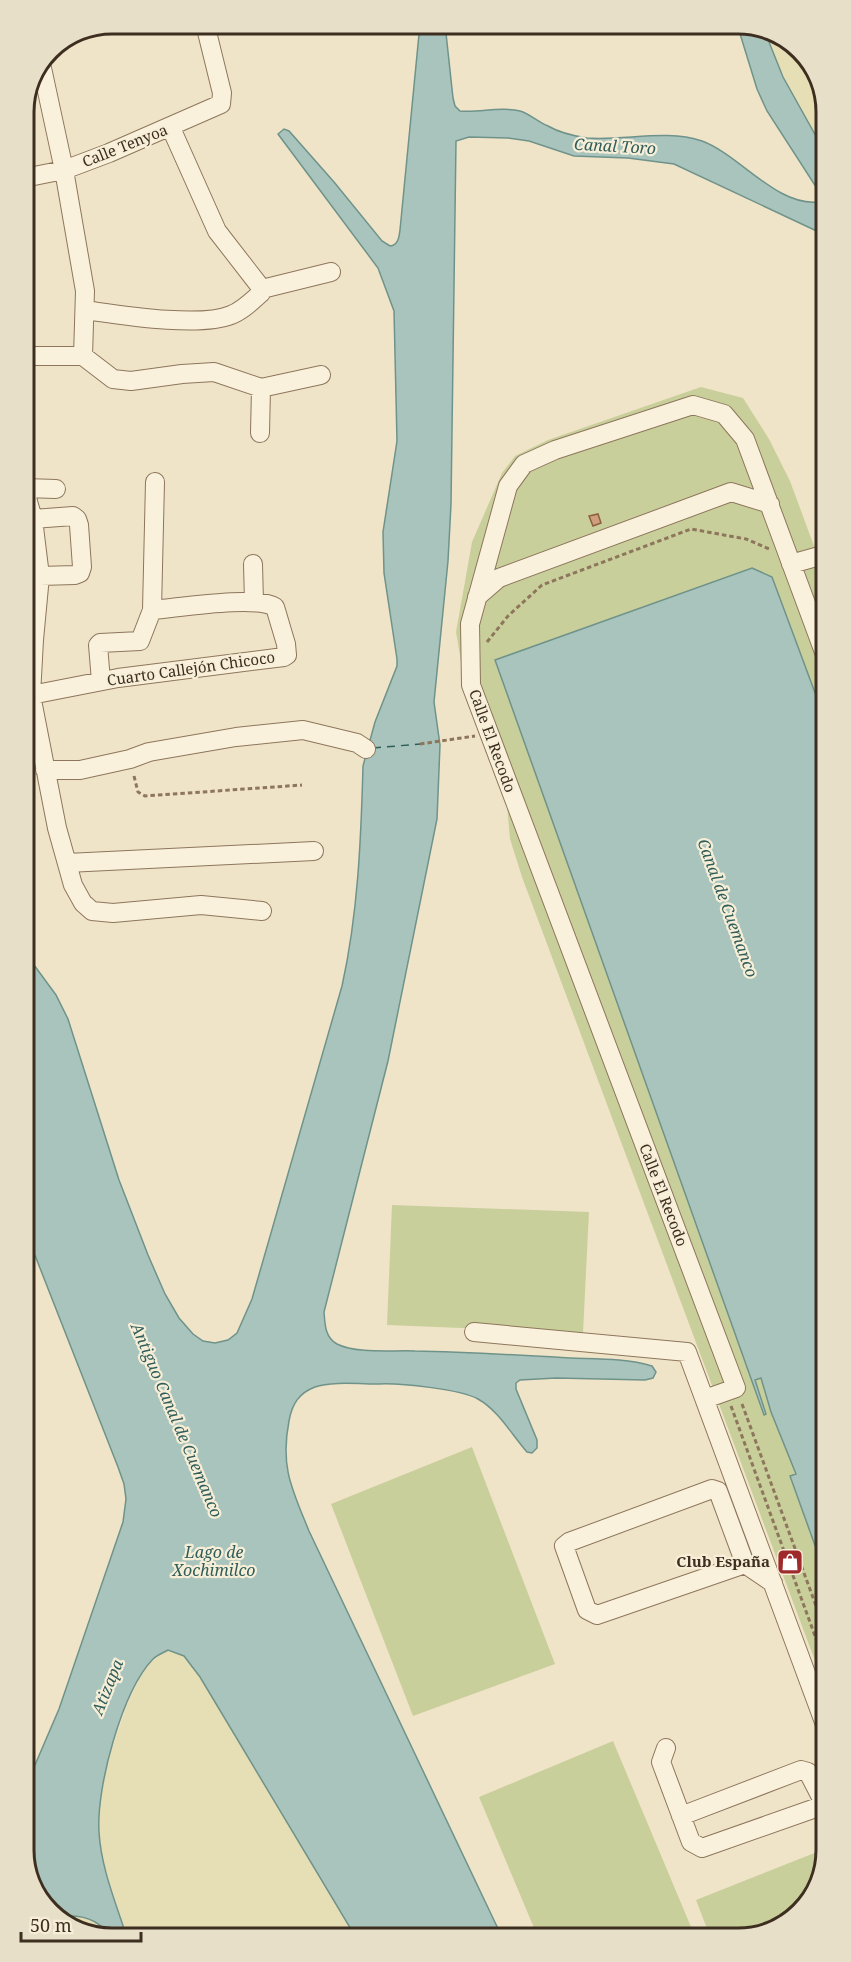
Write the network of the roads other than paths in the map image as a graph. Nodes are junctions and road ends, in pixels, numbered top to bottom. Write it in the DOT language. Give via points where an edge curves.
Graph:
graph roads {
  1 [pos="208,34"];
  2 [pos="38,93"];
  3 [pos="171,128"];
  4 [pos="64,170"];
  5 [pos="35,176"];
  6 [pos="331,272"];
  7 [pos="262,289"];
  8 [pos="85,310"];
  9 [pos="35,356"];
  10 [pos="83,356"];
  11 [pos="321,375"];
  12 [pos="261,388"];
  13 [pos="260,433"];
  14 [pos="155,482"];
  15 [pos="56,489"];
  16 [pos="35,490"];
  17 [pos="770,504"];
  18 [pos="35,517"];
  19 [pos="35,545"];
  20 [pos="816,556"];
  21 [pos="790,561"];
  22 [pos="253,564"];
  23 [pos="40,576"];
  24 [pos="477,597"];
  25 [pos="254,602"];
  26 [pos="152,610"];
  27 [pos="816,631"];
  28 [pos="35,633"];
  29 [pos="101,681"];
  30 [pos="35,694"];
  31 [pos="35,715"];
  32 [pos="366,749"];
  33 [pos="45,770"];
  34 [pos="314,851"];
  35 [pos="67,863"];
  36 [pos="262,911"];
  37 [pos="474,1332"];
  38 [pos="705,1399"];
  39 [pos="745,1564"];
  40 [pos="773,1583"];
  41 [pos="816,1700"];
  42 [pos="666,1748"];
  43 [pos="816,1786"];
  44 [pos="816,1808"];
  45 [pos="681,1816"];
  1 -- 3 [label="street, Calle Tenyoa" via="222,93 221,104"];
  2 -- 4 [label="street"];
  3 -- 4 [label="street, Calle Tenyoa"];
  3 -- 7 [label="street" via="217,231"];
  4 -- 5 [label="street, Calle Tenyoa"];
  4 -- 8 [label="street"];
  6 -- 7 [label="street"];
  7 -- 8 [label="street" via="231,315 207,321"];
  8 -- 10 [label="street"];
  9 -- 10 [label="street"];
  10 -- 12 [label="street" via="113,379 131,381 214,372"];
  11 -- 12 [label="street"];
  12 -- 13 [label="street"];
  14 -- 26 [label="street"];
  15 -- 16 [label="street"];
  17 -- 21 [label="street, Calle El Recodo"];
  17 -- 24 [label="street" via="731,492 499,578"];
  17 -- 24 [label="street, Calle El Recodo" via="745,439 724,414 693,405 524,464 508,486"];
  18 -- 23 [label="street" via="73,516 79,525 80,573"];
  19 -- 23 [label="street"];
  20 -- 21 [label="street"];
  21 -- 27 [label="street, Calle El Recodo"];
  22 -- 25 [label="street"];
  23 -- 28 [label="street"];
  24 -- 38 [label="street, Calle El Recodo" via="470,624 471,686 731,1390"];
  25 -- 26 [label="street"];
  25 -- 29 [label="street, Cuarto Callejón Chicoco" via="275,607 286,644 284,657"];
  26 -- 29 [label="street" via="140,641 98,645"];
  29 -- 30 [label="street, Cuarto Callejón Chicoco"];
  31 -- 33 [label="street"];
  32 -- 33 [label="street" via="357,743 303,730 236,736 149,752 81,770"];
  33 -- 35 [label="street"];
  34 -- 35 [label="street"];
  35 -- 36 [label="street" via="73,885 92,911 113,913 201,905"];
  37 -- 38 [label="street" via="687,1352"];
  38 -- 40 [label="street"];
  39 -- 39 [label="street" via="597,1615 586,1610 564,1546 712,1489 718,1491"];
  39 -- 40 [label="street"];
  40 -- 41 [label="street"];
  42 -- 45 [label="street" via="661,1762"];
  43 -- 45 [label="street" via="808,1772 801,1770"];
  44 -- 45 [label="street" via="702,1848 691,1842"];
}
